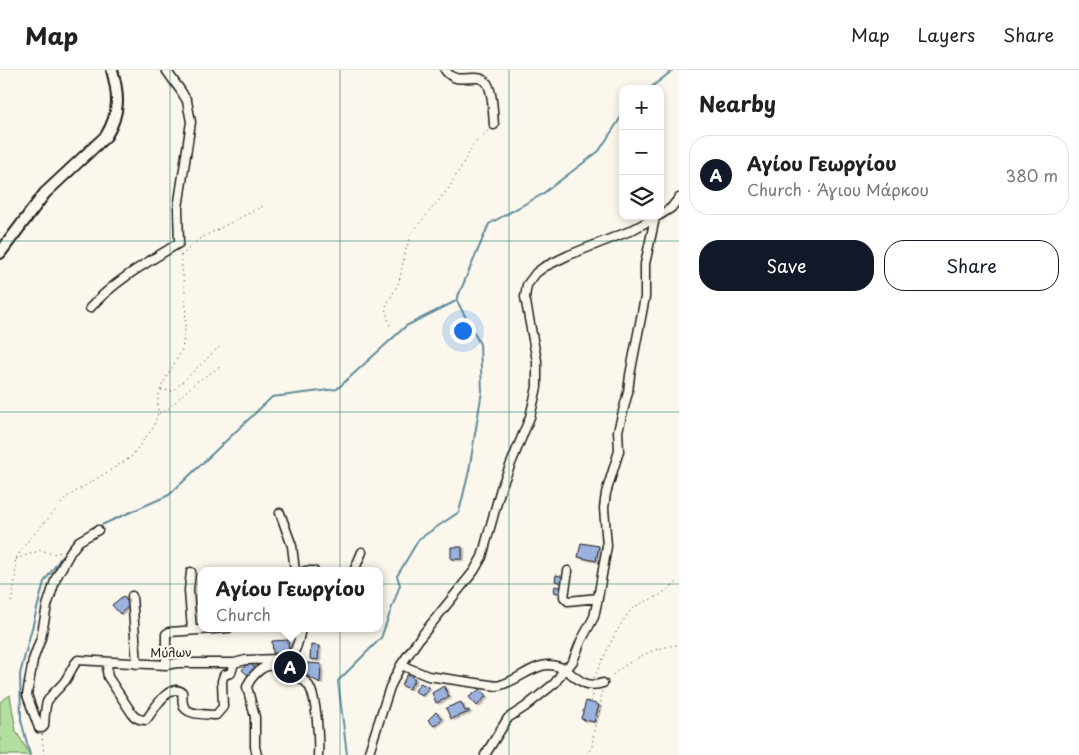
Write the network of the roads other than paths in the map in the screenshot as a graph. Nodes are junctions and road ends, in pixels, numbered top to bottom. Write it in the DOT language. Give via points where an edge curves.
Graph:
graph roads {
  1 [pos="112,70"];
  2 [pos="166,70"];
  3 [pos="445,70"];
  4 [pos="494,126"];
  5 [pos="679,198"];
  6 [pos="664,213"];
  7 [pos="652,220"];
  8 [pos="657,220"];
  9 [pos="0,253"];
  10 [pos="90,308"];
  11 [pos="280,513"];
  12 [pos="98,530"];
  13 [pos="362,552"];
  14 [pos="295,567"];
  15 [pos="356,567"];
  16 [pos="568,571"];
  17 [pos="191,572"];
  18 [pos="132,596"];
  19 [pos="598,598"];
  20 [pos="192,630"];
  21 [pos="198,630"];
  22 [pos="300,632"];
  23 [pos="264,659"];
  24 [pos="279,659"];
  25 [pos="108,663"];
  26 [pos="234,663"];
  27 [pos="137,664"];
  28 [pos="166,665"];
  29 [pos="401,665"];
  30 [pos="278,668"];
  31 [pos="563,668"];
  32 [pos="259,672"];
  33 [pos="597,685"];
  34 [pos="257,755"];
  35 [pos="318,755"];
  36 [pos="368,755"];
  37 [pos="485,755"];
  1 -- 9 [label="main road" via="118,102 111,128 45,193"];
  2 -- 10 [label="street" via="186,101 191,122 178,208 179,243 124,278"];
  3 -- 4 [label="street" via="455,78 482,77 489,88"];
  5 -- 6 [label="street"];
  7 -- 29 [label="street" via="553,263 536,272 530,280 525,297 537,369 530,417 501,488 478,565"];
  8 -- 19 [label="street" via="645,264 645,297 618,431 619,451 606,493 607,546"];
  11 -- 14 [label="street" via="292,546"];
  12 -- 25 [label="street, Μύλων" via="71,551 56,578 47,606 27,695 40,728 44,726 48,698 64,682 78,660"];
  13 -- 15 [label="street"];
  16 -- 19 [label="street" via="564,597 568,601"];
  17 -- 20 [label="street"];
  18 -- 27 [label="street"];
  19 -- 31 [label="street" via="594,617 573,661"];
  20 -- 21 [label="street"];
  20 -- 28 [label="street" via="166,634"];
  22 -- 24 [label="street" via="295,652 288,658"];
  23 -- 24 [label="street, Μύλων"];
  23 -- 26 [label="street, Μύλων"];
  23 -- 32 [label="street"];
  24 -- 30 [label="street"];
  25 -- 26 [label="street" via="108,677 137,719 146,720 174,690 182,692 186,710 216,715 223,708 224,675 231,673"];
  25 -- 27 [label="street, Μύλων"];
  26 -- 28 [label="street, Μύλων"];
  27 -- 28 [label="street, Μύλων"];
  29 -- 31 [label="street" via="428,676 497,686 547,665"];
  29 -- 36 [label="street" via="390,687"];
  30 -- 32 [label="street" via="268,666"];
  30 -- 35 [label="street" via="304,680 311,690"];
  31 -- 33 [label="street" via="584,684"];
  31 -- 37 [label="street" via="555,683 508,718"];
  32 -- 34 [label="street" via="247,687 255,717"];
}
